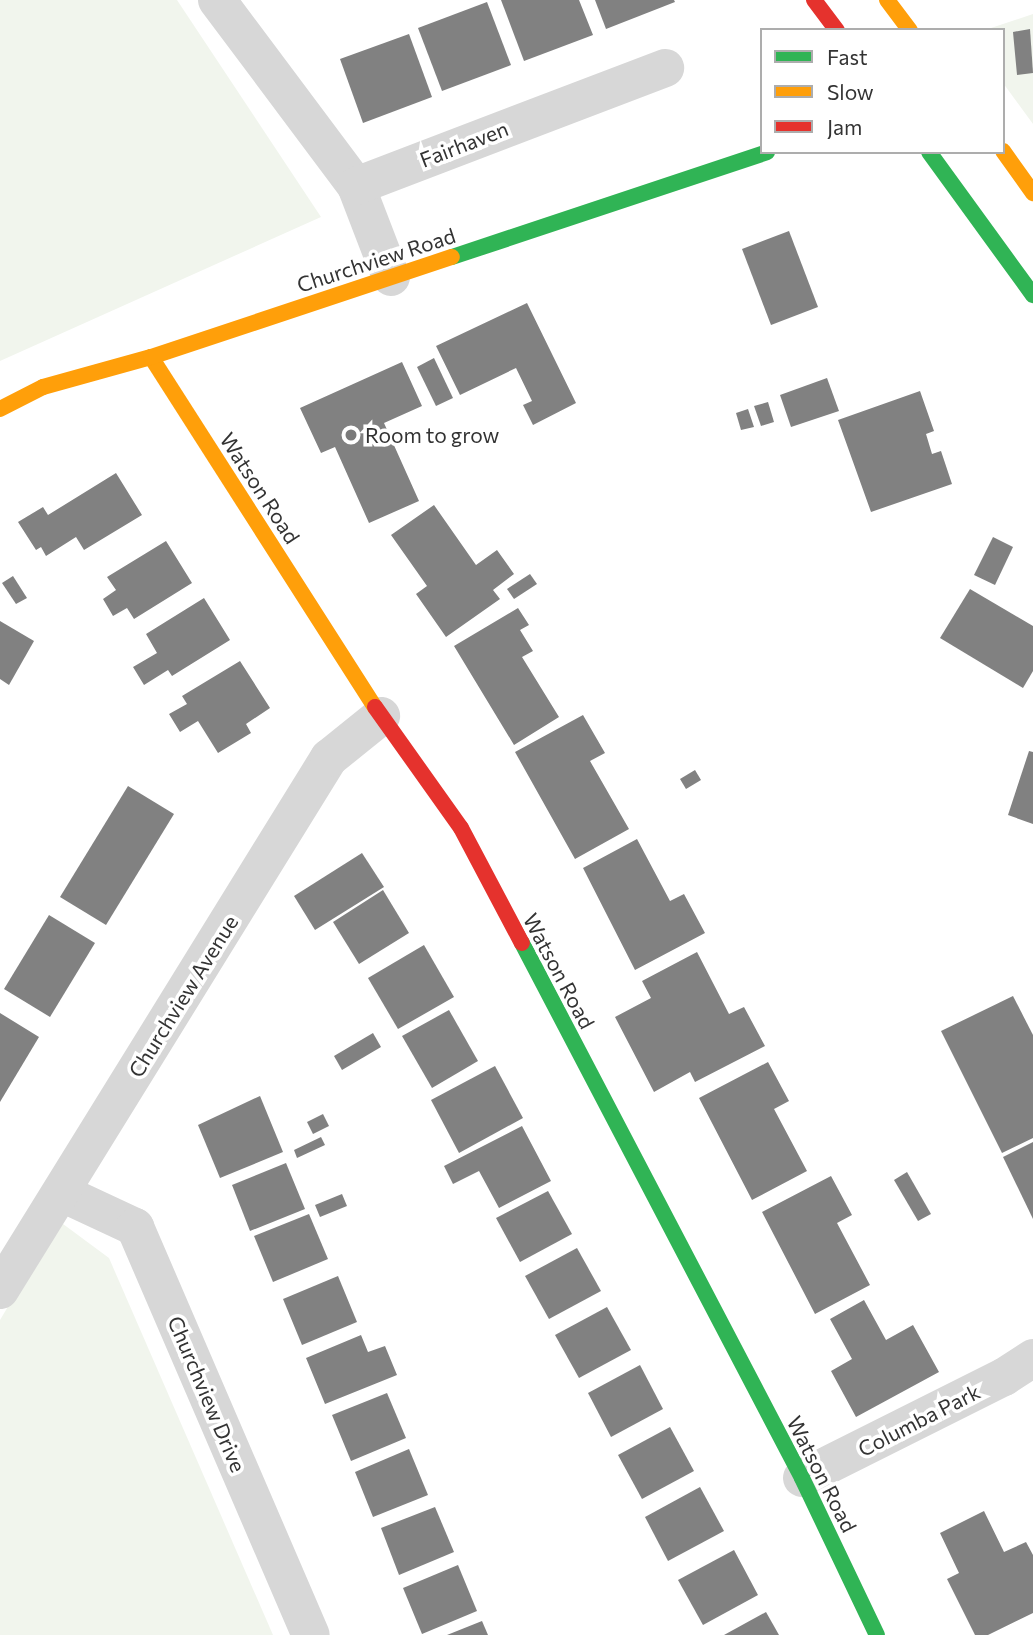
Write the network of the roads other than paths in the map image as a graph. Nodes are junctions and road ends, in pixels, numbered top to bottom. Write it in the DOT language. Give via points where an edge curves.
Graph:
graph roads {
  1 [pos="217,0"];
  2 [pos="814,0"];
  3 [pos="887,0"];
  4 [pos="835,28"];
  5 [pos="908,28"];
  6 [pos="665,68"];
  7 [pos="760,154"];
  8 [pos="930,154"];
  9 [pos="1005,154"];
  10 [pos="356,186"];
  11 [pos="1033,193"];
  12 [pos="391,277"];
  13 [pos="1033,295"];
  14 [pos="151,357"];
  15 [pos="0,409"];
  16 [pos="381,716"];
  17 [pos="62,1194"];
  18 [pos="0,1290"];
  19 [pos="1033,1358"];
  20 [pos="802,1478"];
  21 [pos="311,1635"];
  22 [pos="877,1635"];
  1 -- 10 [label="street"];
  2 -- 4 [label="street"];
  3 -- 5 [label="street"];
  6 -- 10 [label="street, Fairhaven"];
  7 -- 12 [label="street, Churchview Road"];
  8 -- 13 [label="street"];
  9 -- 11 [label="street"];
  10 -- 12 [label="street"];
  12 -- 14 [label="street, Churchview Road"];
  14 -- 15 [label="street, Churchview Road" via="43,387"];
  14 -- 16 [label="street, Watson Road"];
  16 -- 17 [label="street, Churchview Avenue" via="329,758"];
  16 -- 20 [label="street, Watson Road" via="461,828"];
  17 -- 18 [label="street, Churchview Avenue"];
  17 -- 21 [label="street, Churchview Drive" via="135,1227"];
  19 -- 20 [label="street, Columba Park"];
  20 -- 22 [label="street, Watson Road"];
}
